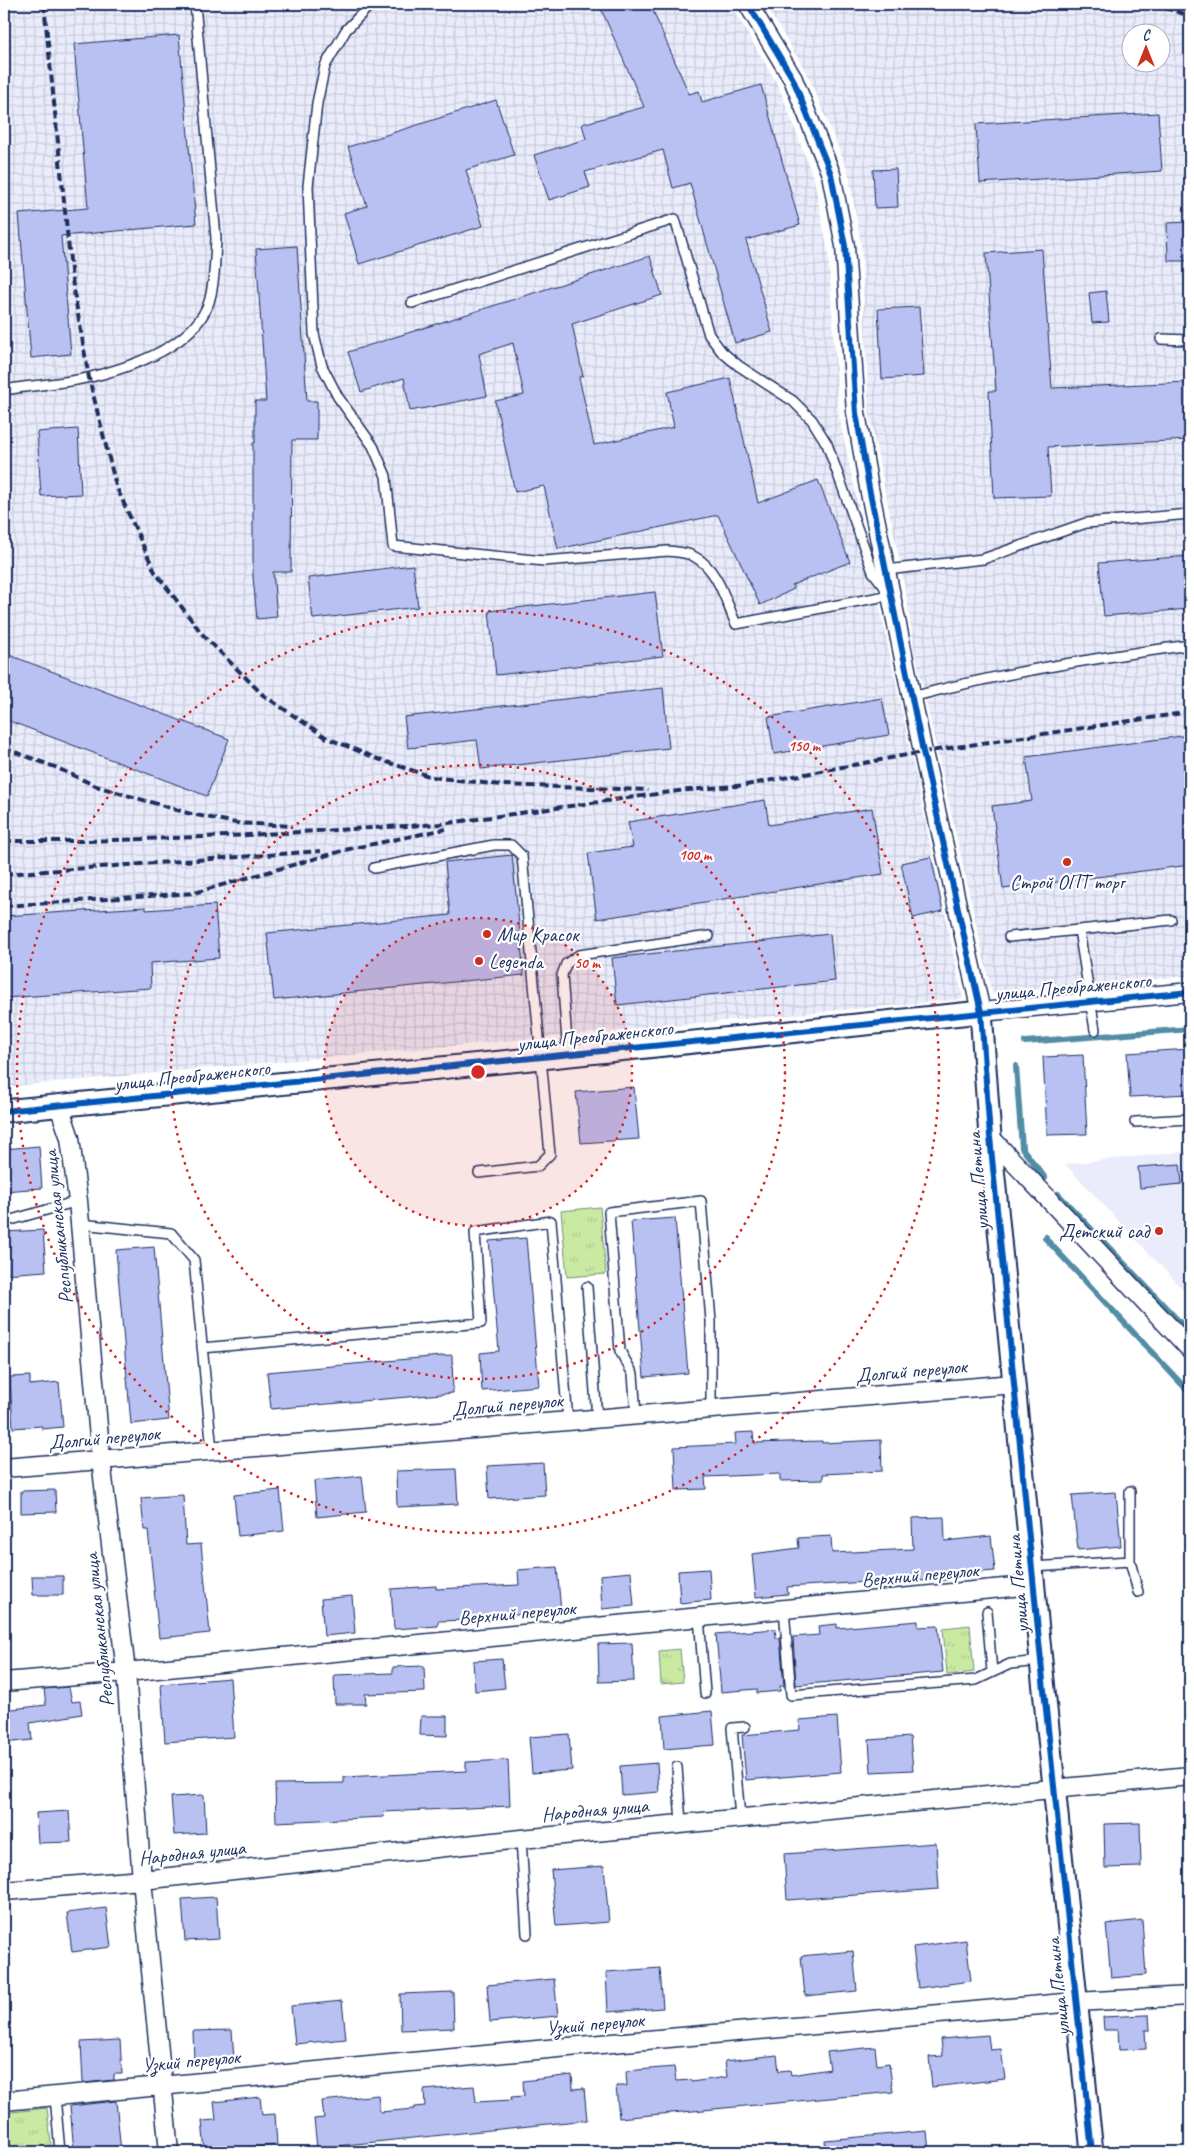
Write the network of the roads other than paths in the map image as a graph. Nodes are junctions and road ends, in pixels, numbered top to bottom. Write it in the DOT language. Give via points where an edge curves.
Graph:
graph roads {
  1 [pos="196,4"];
  2 [pos="371,4"];
  3 [pos="748,4"];
  4 [pos="412,303"];
  5 [pos="1160,339"];
  6 [pos="1190,340"];
  7 [pos="4,390"];
  8 [pos="1190,514"];
  9 [pos="886,570"];
  10 [pos="891,595"];
  11 [pos="1190,645"];
  12 [pos="912,697"];
  13 [pos="374,868"];
  14 [pos="1171,920"];
  15 [pos="1079,930"];
  16 [pos="709,936"];
  17 [pos="1009,937"];
  18 [pos="1190,992"];
  19 [pos="1090,1001"];
  20 [pos="981,1012"];
  21 [pos="1095,1030"];
  22 [pos="568,1056"];
  23 [pos="541,1058"];
  24 [pos="59,1106"];
  25 [pos="4,1111"];
  26 [pos="1190,1119"];
  27 [pos="1135,1122"];
  28 [pos="990,1137"];
  29 [pos="479,1173"];
  30 [pos="78,1201"];
  31 [pos="4,1222"];
  32 [pos="80,1224"];
  33 [pos="586,1287"];
  34 [pos="202,1348"];
  35 [pos="1190,1349"];
  36 [pos="1014,1384"];
  37 [pos="711,1409"];
  38 [pos="636,1415"];
  39 [pos="597,1418"];
  40 [pos="568,1421"];
  41 [pos="212,1450"];
  42 [pos="101,1460"];
  43 [pos="4,1468"];
  44 [pos="1130,1491"];
  45 [pos="1130,1561"];
  46 [pos="1034,1576"];
  47 [pos="1138,1592"];
  48 [pos="784,1609"];
  49 [pos="986,1612"];
  50 [pos="699,1617"];
  51 [pos="1041,1661"];
  52 [pos="126,1672"];
  53 [pos="992,1672"];
  54 [pos="4,1682"];
  55 [pos="705,1694"];
  56 [pos="745,1727"];
  57 [pos="677,1767"];
  58 [pos="1190,1776"];
  59 [pos="1054,1788"];
  60 [pos="740,1817"];
  61 [pos="681,1823"];
  62 [pos="521,1838"];
  63 [pos="142,1880"];
  64 [pos="4,1891"];
  65 [pos="527,1934"];
  66 [pos="1190,1996"];
  67 [pos="1075,2002"];
  68 [pos="161,2085"];
  69 [pos="56,2096"];
  70 [pos="4,2101"];
  71 [pos="60,2152"];
  72 [pos="169,2152"];
  73 [pos="1092,2152"];
  1 -- 7 [label="lane" via="216,238 209,302 199,320 184,336 151,357 89,378"];
  2 -- 10 [label="lane" via="346,30 325,66 318,103 308,186 314,334 322,366 338,397 373,446 386,476 393,546 544,561 683,552 702,561 714,575 736,624"];
  3 -- 9 [label="street" via="793,79 831,174 845,246 856,413"];
  4 -- 10 [label="lane" via="675,219 709,335 722,352 793,401 812,420 827,444 872,572"];
  5 -- 6 [label="lane"];
  8 -- 9 [label="lane" via="1086,523 983,559"];
  9 -- 10 [label="street"];
  10 -- 12 [label="street"];
  11 -- 12 [label="lane" via="1066,662"];
  12 -- 20 [label="street"];
  13 -- 23 [label="lane" via="494,845 511,845 522,856"];
  14 -- 15 [label="lane"];
  15 -- 17 [label="lane"];
  15 -- 19 [label="lane"];
  16 -- 22 [label="lane" via="579,955 566,964 562,975"];
  18 -- 19 [label="street, улица Преображенского"];
  19 -- 20 [label="street, улица Преображенского"];
  19 -- 21 [label="lane"];
  20 -- 22 [label="street, улица Преображенского"];
  20 -- 28 [label="street, улица Петина"];
  22 -- 23 [label="street, улица Преображенского"];
  23 -- 24 [label="street, улица Преображенского"];
  23 -- 29 [label="lane" via="550,1154 538,1166"];
  24 -- 25 [label="street, улица Преображенского"];
  24 -- 30 [label="street, Республиканская улица" via="70,1138"];
  26 -- 27 [label="lane"];
  28 -- 35 [label="street"];
  28 -- 36 [label="street, улица Петина"];
  30 -- 31 [label="lane"];
  30 -- 32 [label="street, Республиканская улица"];
  32 -- 34 [label="lane" via="170,1233 194,1260"];
  32 -- 42 [label="street, Республиканская улица"];
  33 -- 39 [label="lane"];
  34 -- 40 [label="lane" via="482,1323 475,1232 551,1221"];
  34 -- 41 [label="lane"];
  36 -- 37 [label="street, Долгий переулок"];
  36 -- 46 [label="street, улица Петина"];
  37 -- 38 [label="street, Долгий переулок"];
  37 -- 38 [label="lane" via="711,1321 701,1201 609,1212 620,1351 633,1374"];
  38 -- 39 [label="street, Долгий переулок"];
  39 -- 40 [label="street, Долгий переулок"];
  40 -- 41 [label="street, Долгий переулок"];
  41 -- 42 [label="street, Долгий переулок"];
  42 -- 43 [label="street, Долгий переулок"];
  42 -- 52 [label="street, Республиканская улица"];
  44 -- 45 [label="lane"];
  45 -- 46 [label="lane"];
  45 -- 47 [label="lane"];
  46 -- 48 [label="street, Верхний переулок"];
  46 -- 51 [label="street, улица Петина"];
  48 -- 50 [label="street, Верхний переулок"];
  48 -- 53 [label="lane" via="791,1696 976,1680"];
  49 -- 53 [label="lane"];
  50 -- 52 [label="street, Верхний переулок"];
  50 -- 55 [label="lane"];
  51 -- 53 [label="lane" via="1010,1664"];
  51 -- 59 [label="street, улица Петина"];
  52 -- 54 [label="street, Верхний переулок"];
  52 -- 63 [label="street, Республиканская улица"];
  56 -- 60 [label="lane" via="732,1728"];
  57 -- 61 [label="lane"];
  58 -- 59 [label="street, Народная улица"];
  59 -- 60 [label="street, Народная улица"];
  59 -- 67 [label="street, улица Петина"];
  60 -- 61 [label="street, Народная улица"];
  61 -- 62 [label="street, Народная улица"];
  62 -- 63 [label="street, Народная улица"];
  62 -- 65 [label="lane"];
  63 -- 64 [label="street, Народная улица"];
  63 -- 68 [label="street, Республиканская улица"];
  66 -- 67 [label="street, Узкий переулок"];
  67 -- 68 [label="street, Узкий переулок"];
  67 -- 73 [label="street, улица Петина"];
  68 -- 69 [label="street, Узкий переулок"];
  68 -- 72 [label="street, Республиканская улица"];
  69 -- 70 [label="street, Узкий переулок"];
  69 -- 71 [label="lane"];
}
